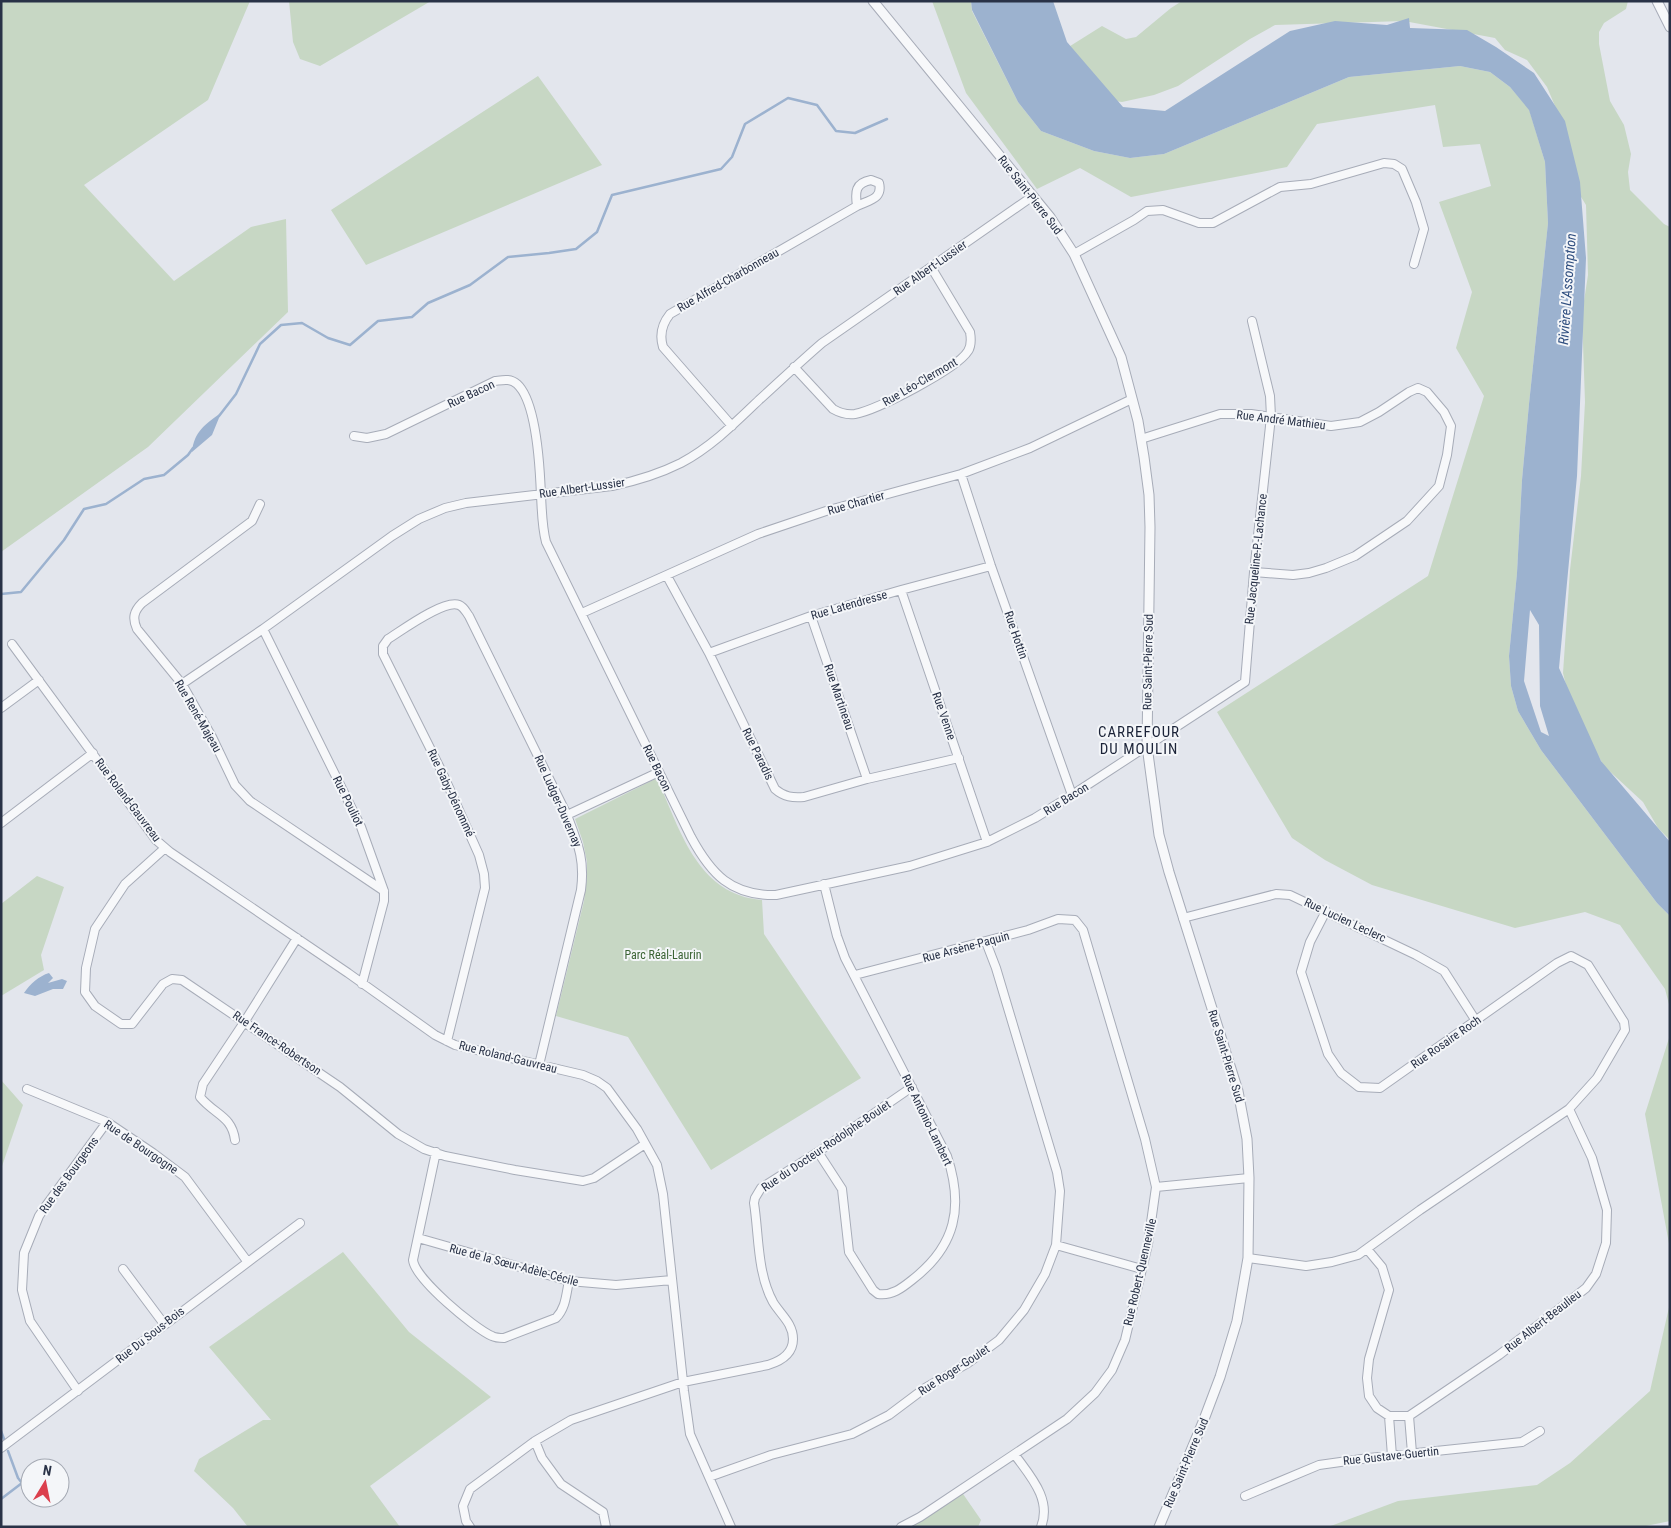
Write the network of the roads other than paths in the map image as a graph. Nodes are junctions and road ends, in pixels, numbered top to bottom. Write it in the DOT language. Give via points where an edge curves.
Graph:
graph roads {
  1 [pos="873,1"];
  2 [pos="1657,1"];
  3 [pos="1670,27"];
  4 [pos="1033,196"];
  5 [pos="857,206"];
  6 [pos="1074,254"];
  7 [pos="1414,264"];
  8 [pos="931,266"];
  9 [pos="1252,321"];
  10 [pos="794,367"];
  11 [pos="1132,399"];
  12 [pos="1271,416"];
  13 [pos="732,426"];
  14 [pos="354,436"];
  15 [pos="1141,439"];
  16 [pos="961,474"];
  17 [pos="541,494"];
  18 [pos="260,504"];
  19 [pos="991,566"];
  20 [pos="1254,572"];
  21 [pos="666,576"];
  22 [pos="901,590"];
  23 [pos="464,609"];
  24 [pos="582,613"];
  25 [pos="811,616"];
  26 [pos="263,629"];
  27 [pos="12,644"];
  28 [pos="709,653"];
  29 [pos="39,680"];
  30 [pos="182,684"];
  31 [pos="1,708"];
  32 [pos="1147,746"];
  33 [pos="93,753"];
  34 [pos="959,758"];
  35 [pos="659,772"];
  36 [pos="867,779"];
  37 [pos="1072,795"];
  38 [pos="567,815"];
  39 [pos="1,823"];
  40 [pos="986,842"];
  41 [pos="165,848"];
  42 [pos="824,884"];
  43 [pos="384,891"];
  44 [pos="1326,911"];
  45 [pos="1183,918"];
  46 [pos="1075,920"];
  47 [pos="297,938"];
  48 [pos="986,942"];
  49 [pos="855,976"];
  50 [pos="362,984"];
  51 [pos="245,1021"];
  52 [pos="1476,1021"];
  53 [pos="447,1041"];
  54 [pos="539,1065"];
  55 [pos="912,1087"];
  56 [pos="27,1088"];
  57 [pos="1569,1109"];
  58 [pos="108,1122"];
  59 [pos="236,1140"];
  60 [pos="645,1144"];
  61 [pos="436,1152"];
  62 [pos="818,1152"];
  63 [pos="1249,1178"];
  64 [pos="1156,1187"];
  65 [pos="300,1223"];
  66 [pos="418,1238"];
  67 [pos="1056,1245"];
  68 [pos="1367,1249"];
  69 [pos="1248,1258"];
  70 [pos="248,1261"];
  71 [pos="122,1269"];
  72 [pos="1142,1269"];
  73 [pos="672,1280"];
  74 [pos="569,1281"];
  75 [pos="164,1324"];
  76 [pos="683,1382"];
  77 [pos="78,1391"];
  78 [pos="1389,1416"];
  79 [pos="1409,1416"];
  80 [pos="1540,1431"];
  81 [pos="535,1441"];
  82 [pos="1,1448"];
  83 [pos="1412,1453"];
  84 [pos="1015,1455"];
  85 [pos="1392,1456"];
  86 [pos="710,1477"];
  87 [pos="1244,1496"];
  88 [pos="470,1527"];
  89 [pos="606,1527"];
  90 [pos="731,1527"];
  91 [pos="901,1527"];
  92 [pos="1041,1527"];
  93 [pos="1159,1527"];
  1 -- 4 [label="street, Rue Saint-Pierre Sud"];
  2 -- 3 [label="street"];
  4 -- 6 [label="street, Rue Saint-Pierre Sud"];
  4 -- 8 [label="street, Rue Albert-Lussier"];
  5 -- 13 [label="street, Rue Alfred-Charbonneau" via="670,314 664,321 663,347"];
  6 -- 7 [label="street" via="1147,211 1163,210 1199,223 1213,223 1280,187 1311,184 1384,163 1402,168 1416,202 1424,229"];
  6 -- 11 [label="street, Rue Saint-Pierre Sud" via="1121,357"];
  8 -- 10 [label="street, Rue Albert-Lussier" via="822,343"];
  8 -- 10 [label="street, Rue Léo-Clermont" via="970,332 969,350 958,362 878,406 855,414 840,413 833,408"];
  9 -- 12 [label="street, Rue Jacqueline-P.-Lachance" via="1270,396"];
  10 -- 13 [label="street, Rue Albert-Lussier"];
  11 -- 15 [label="street, Rue Saint-Pierre Sud"];
  11 -- 16 [label="street, Rue Chartier" via="1030,448"];
  12 -- 15 [label="street, Rue André Mathieu" via="1220,414"];
  12 -- 20 [label="street, Rue Jacqueline-P.-Lachance"];
  12 -- 20 [label="street, Rue André Mathieu" via="1332,426 1360,422 1418,388 1427,392 1452,426 1439,486 1407,520 1355,556 1326,568 1293,575"];
  13 -- 17 [label="street, Rue Albert-Lussier" via="696,454 659,473 612,486"];
  14 -- 17 [label="street, Rue Bacon" via="367,438 386,434 495,381 506,379 516,383 530,406"];
  15 -- 32 [label="street, Rue Saint-Pierre Sud" via="1150,527"];
  16 -- 19 [label="street, Rue Hottin"];
  16 -- 21 [label="street, Rue Chartier" via="829,510 758,534"];
  17 -- 24 [label="street, Rue Bacon" via="546,542"];
  17 -- 26 [label="street, Rue Albert-Lussier" via="466,503 419,519"];
  18 -- 30 [label="street, Rue René-Majeau" via="252,521 136,610 134,623 137,629"];
  19 -- 22 [label="street, Rue Latendresse"];
  19 -- 37 [label="street, Rue Hottin"];
  20 -- 32 [label="street, Rue Jacqueline-P.-Lachance" via="1245,682"];
  21 -- 24 [label="street, Rue Chartier"];
  21 -- 28 [label="street, Rue Paradis"];
  22 -- 25 [label="street, Rue Latendresse"];
  22 -- 34 [label="street, Rue Venne"];
  23 -- 38 [label="street, Rue Ludger-Duvernay"];
  23 -- 53 [label="street, Rue Gaby-Dénommé" via="453,604 434,610 388,639 383,646 383,654 479,854 484,874 485,888"];
  24 -- 35 [label="street, Rue Bacon"];
  25 -- 28 [label="street, Rue Latendresse"];
  25 -- 36 [label="street, Rue Martineau"];
  26 -- 30 [label="street, Rue Albert-Lussier"];
  26 -- 43 [label="street, Rue Pouliot" via="361,827"];
  27 -- 29 [label="street, Rue Roland-Gauvreau"];
  28 -- 36 [label="street, Rue Paradis" via="774,789 796,798"];
  29 -- 31 [label="street"];
  29 -- 33 [label="street, Rue Roland-Gauvreau"];
  30 -- 43 [label="street, Rue René-Majeau" via="240,791 250,801"];
  32 -- 37 [label="street, Rue Bacon"];
  32 -- 45 [label="street, Rue Saint-Pierre Sud" via="1160,835"];
  33 -- 39 [label="street"];
  33 -- 41 [label="street, Rue Roland-Gauvreau"];
  34 -- 36 [label="street, Rue Paradis"];
  34 -- 40 [label="street, Rue Venne"];
  35 -- 38 [label="street"];
  35 -- 42 [label="street, Rue Bacon" via="701,855 716,876 744,891 762,895"];
  37 -- 40 [label="street, Rue Bacon"];
  38 -- 54 [label="street, Rue Ludger-Duvernay" via="583,862 581,890"];
  40 -- 42 [label="street, Rue Bacon" via="910,866"];
  41 -- 47 [label="street, Rue Roland-Gauvreau"];
  41 -- 51 [label="street, Rue France-Robertson" via="125,884 96,930 86,968 85,992 95,1006 121,1024 132,1024 163,984 172,979 182,980"];
  42 -- 49 [label="street, Rue Antonio-Lambert" via="837,936"];
  43 -- 50 [label="street, Rue Pouliot"];
  44 -- 45 [label="street, Rue Lucien Leclerc" via="1290,895 1276,894"];
  44 -- 52 [label="street, Rue Lucien Leclerc" via="1444,971"];
  44 -- 52 [label="street, Rue Rosaire Roch" via="1310,942 1301,972 1328,1054 1341,1073 1359,1088 1380,1088"];
  45 -- 63 [label="street, Rue Saint-Pierre Sud" via="1238,1091 1247,1139"];
  46 -- 48 [label="street, Rue Arsène-Paquin" via="1058,919"];
  46 -- 64 [label="street, Rue Robert-Quenneville" via="1083,930 1145,1139"];
  47 -- 50 [label="street, Rue Roland-Gauvreau"];
  47 -- 51 [label="street"];
  48 -- 49 [label="street, Rue Arsène-Paquin"];
  48 -- 67 [label="street, Rue Roger-Goulet" via="1053,1157 1060,1191"];
  49 -- 55 [label="street, Rue Antonio-Lambert"];
  50 -- 53 [label="street, Rue Roland-Gauvreau"];
  51 -- 59 [label="street" via="202,1084 200,1097 208,1107 229,1121"];
  51 -- 61 [label="street, Rue France-Robertson" via="340,1087 398,1134"];
  52 -- 57 [label="street, Rue Rosaire Roch" via="1571,956 1588,965 1624,1022 1625,1030 1597,1078"];
  53 -- 54 [label="street, Rue Roland-Gauvreau"];
  54 -- 60 [label="street, Rue Roland-Gauvreau" via="583,1075 607,1088"];
  55 -- 62 [label="street, Rue du Docteur-Rodolphe-Boulet"];
  55 -- 62 [label="street, Rue Antonio-Lambert" via="947,1156 956,1196 955,1214 950,1236 940,1254 892,1294 878,1294 873,1290 849,1252 842,1189"];
  56 -- 58 [label="street, Rue de Bourgogne"];
  57 -- 68 [label="street"];
  57 -- 79 [label="street, Rue Albert-Beaulieu" via="1592,1158 1607,1210 1606,1242 1596,1274 1586,1288 1564,1306"];
  58 -- 70 [label="street, Rue de Bourgogne" via="185,1177"];
  58 -- 77 [label="street, Rue des Bourgeons" via="45,1208 24,1253 22,1290 30,1321"];
  60 -- 61 [label="street, Rue France-Robertson" via="594,1178 583,1181"];
  60 -- 73 [label="street, Rue Roland-Gauvreau" via="657,1165 663,1194"];
  61 -- 66 [label="street"];
  62 -- 76 [label="street, Rue du Docteur-Rodolphe-Boulet" via="761,1188 754,1203 764,1282 774,1304 789,1324 793,1336 791,1347 784,1358 768,1365"];
  63 -- 64 [label="street"];
  63 -- 69 [label="street, Rue Saint-Pierre Sud"];
  64 -- 72 [label="street, Rue Robert-Quenneville"];
  65 -- 70 [label="street, Rue Du Sous-Bois"];
  66 -- 74 [label="street, Rue de la Sœur-Adèle-Cécile"];
  66 -- 74 [label="street" via="413,1260 417,1272 458,1311 496,1338 556,1318 562,1310"];
  67 -- 72 [label="street"];
  67 -- 86 [label="street, Rue Roger-Goulet" via="1045,1274 1024,1310 999,1340 968,1363 925,1388 889,1415 852,1434 771,1455"];
  68 -- 69 [label="street" via="1358,1255 1306,1266"];
  68 -- 78 [label="street" via="1382,1267 1389,1290 1369,1359 1369,1396 1377,1408"];
  69 -- 93 [label="street, Rue Saint-Pierre Sud" via="1237,1320 1220,1376"];
  70 -- 75 [label="street, Rue Du Sous-Bois"];
  71 -- 75 [label="street"];
  72 -- 84 [label="street, Rue Robert-Quenneville" via="1124,1340 1112,1370 1095,1393 1067,1419"];
  73 -- 74 [label="street, Rue de la Sœur-Adèle-Cécile" via="616,1285"];
  73 -- 76 [label="street, Rue Roland-Gauvreau"];
  75 -- 77 [label="street, Rue Du Sous-Bois"];
  76 -- 81 [label="street, Rue du Docteur-Rodolphe-Boulet" via="571,1420"];
  76 -- 86 [label="street, Rue Roland-Gauvreau" via="690,1434"];
  77 -- 82 [label="street, Rue Du Sous-Bois"];
  78 -- 79 [label="street"];
  78 -- 85 [label="street"];
  79 -- 83 [label="street"];
  80 -- 83 [label="street, Rue Gustave-Guertin" via="1522,1442"];
  81 -- 88 [label="street, Rue du Docteur-Rodolphe-Boulet" via="470,1489 463,1506"];
  81 -- 89 [label="street" via="542,1458 561,1484 603,1512"];
  83 -- 85 [label="street, Rue Gustave-Guertin"];
  84 -- 91 [label="street, Rue Robert-Quenneville"];
  84 -- 92 [label="street" via="1041,1494 1045,1508"];
  85 -- 87 [label="street, Rue Gustave-Guertin" via="1319,1465"];
  86 -- 90 [label="street, Rue Roland-Gauvreau"];
}
